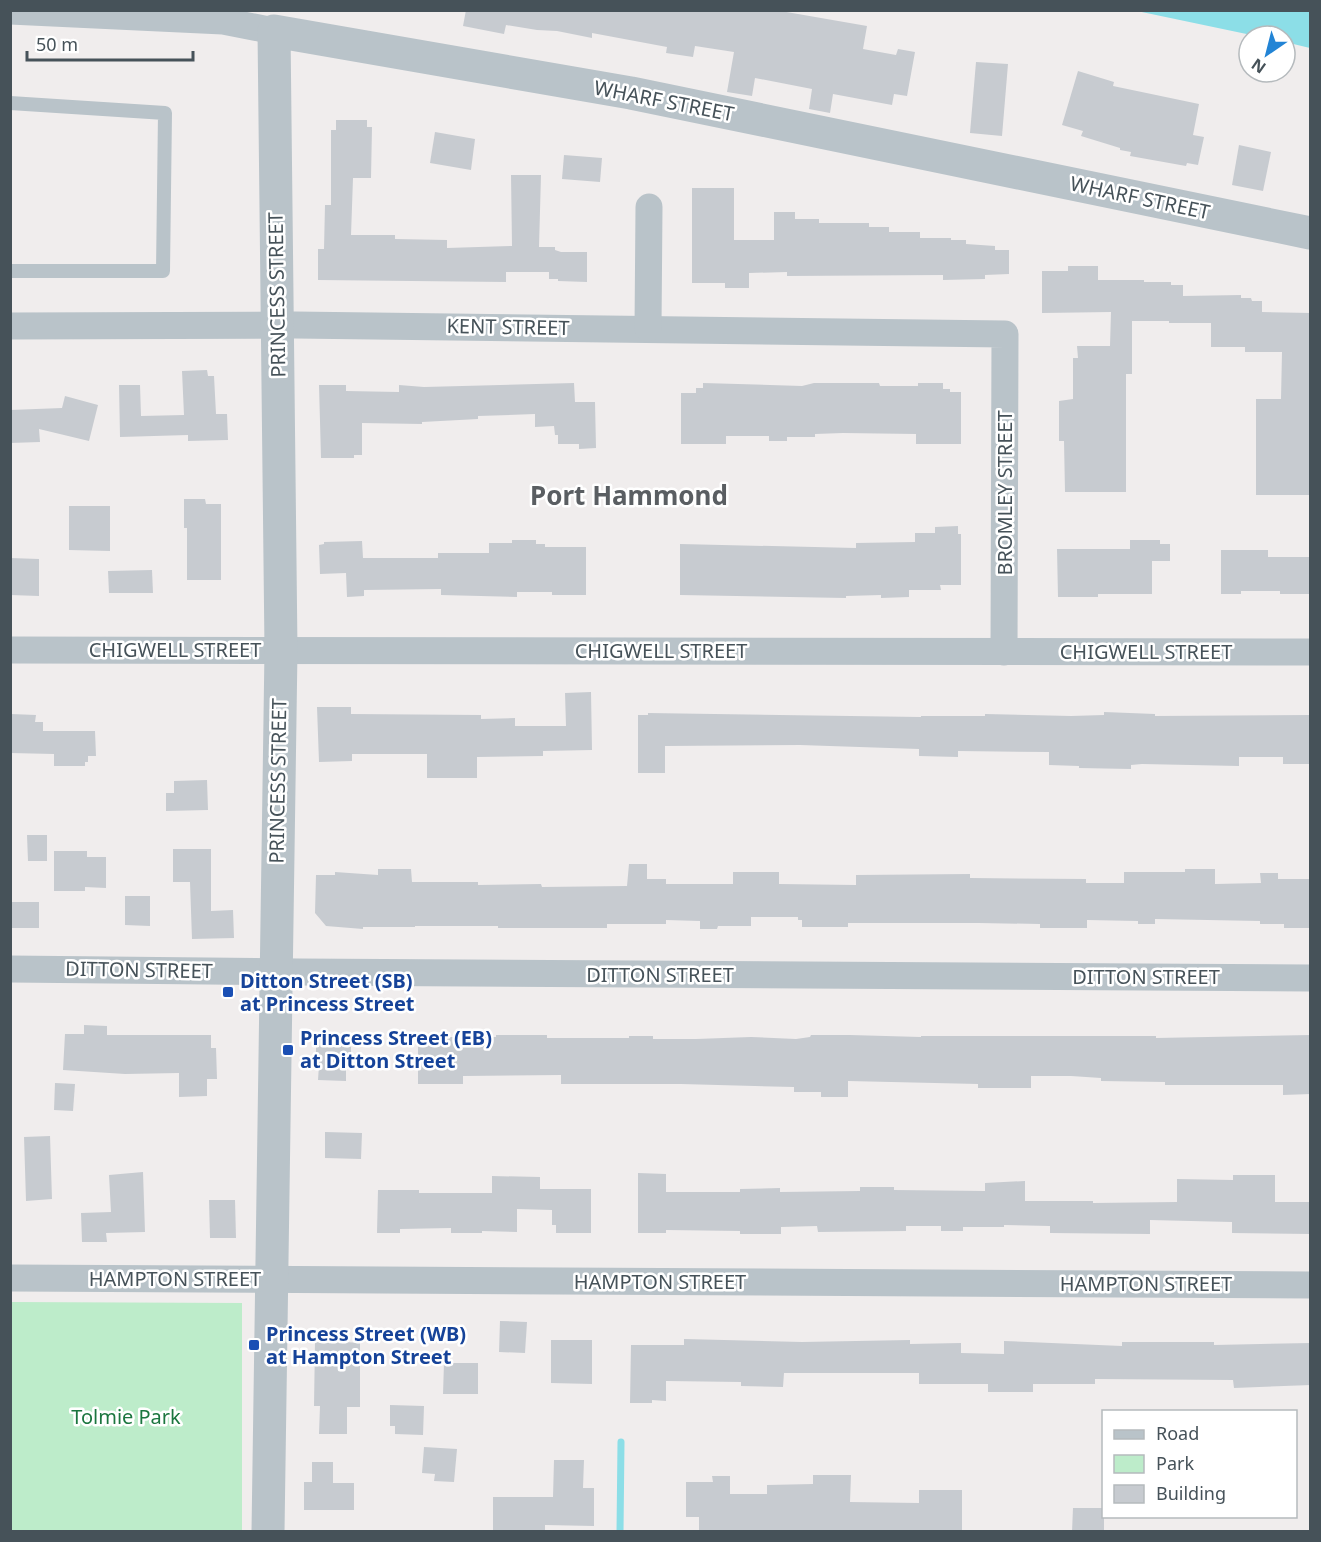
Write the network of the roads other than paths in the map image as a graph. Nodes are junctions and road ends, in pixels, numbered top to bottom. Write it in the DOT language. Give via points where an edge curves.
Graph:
graph roads {
  1 [pos="10,11"];
  2 [pos="274,30"];
  3 [pos="10,103"];
  4 [pos="649,207"];
  5 [pos="1311,233"];
  6 [pos="10,272"];
  7 [pos="278,325"];
  8 [pos="10,326"];
  9 [pos="648,328"];
  10 [pos="1005,334"];
  11 [pos="10,650"];
  12 [pos="281,650"];
  13 [pos="1004,651"];
  14 [pos="1311,652"];
  15 [pos="10,969"];
  16 [pos="275,972"];
  17 [pos="1311,978"];
  18 [pos="10,1278"];
  19 [pos="271,1280"];
  20 [pos="1311,1284"];
  21 [pos="268,1532"];
  1 -- 2 [label="street, WHARF STREET" via="223,21"];
  2 -- 5 [label="street, WHARF STREET" via="620,91"];
  2 -- 7 [label="street, PRINCESS STREET"];
  3 -- 6 [label="lane" via="165,113 163,271"];
  4 -- 9 [label="street"];
  7 -- 8 [label="street, KENT STREET"];
  7 -- 9 [label="street, KENT STREET"];
  7 -- 12 [label="street, PRINCESS STREET"];
  9 -- 10 [label="street, KENT STREET"];
  10 -- 13 [label="street, BROMLEY STREET"];
  11 -- 12 [label="street, CHIGWELL STREET"];
  12 -- 13 [label="street, CHIGWELL STREET"];
  12 -- 16 [label="street, PRINCESS STREET"];
  13 -- 14 [label="street, CHIGWELL STREET"];
  15 -- 16 [label="street, DITTON STREET"];
  16 -- 17 [label="street, DITTON STREET"];
  16 -- 19 [label="street, PRINCESS STREET"];
  18 -- 19 [label="street, HAMPTON STREET"];
  19 -- 20 [label="street, HAMPTON STREET"];
  19 -- 21 [label="street, PRINCESS STREET"];
}
